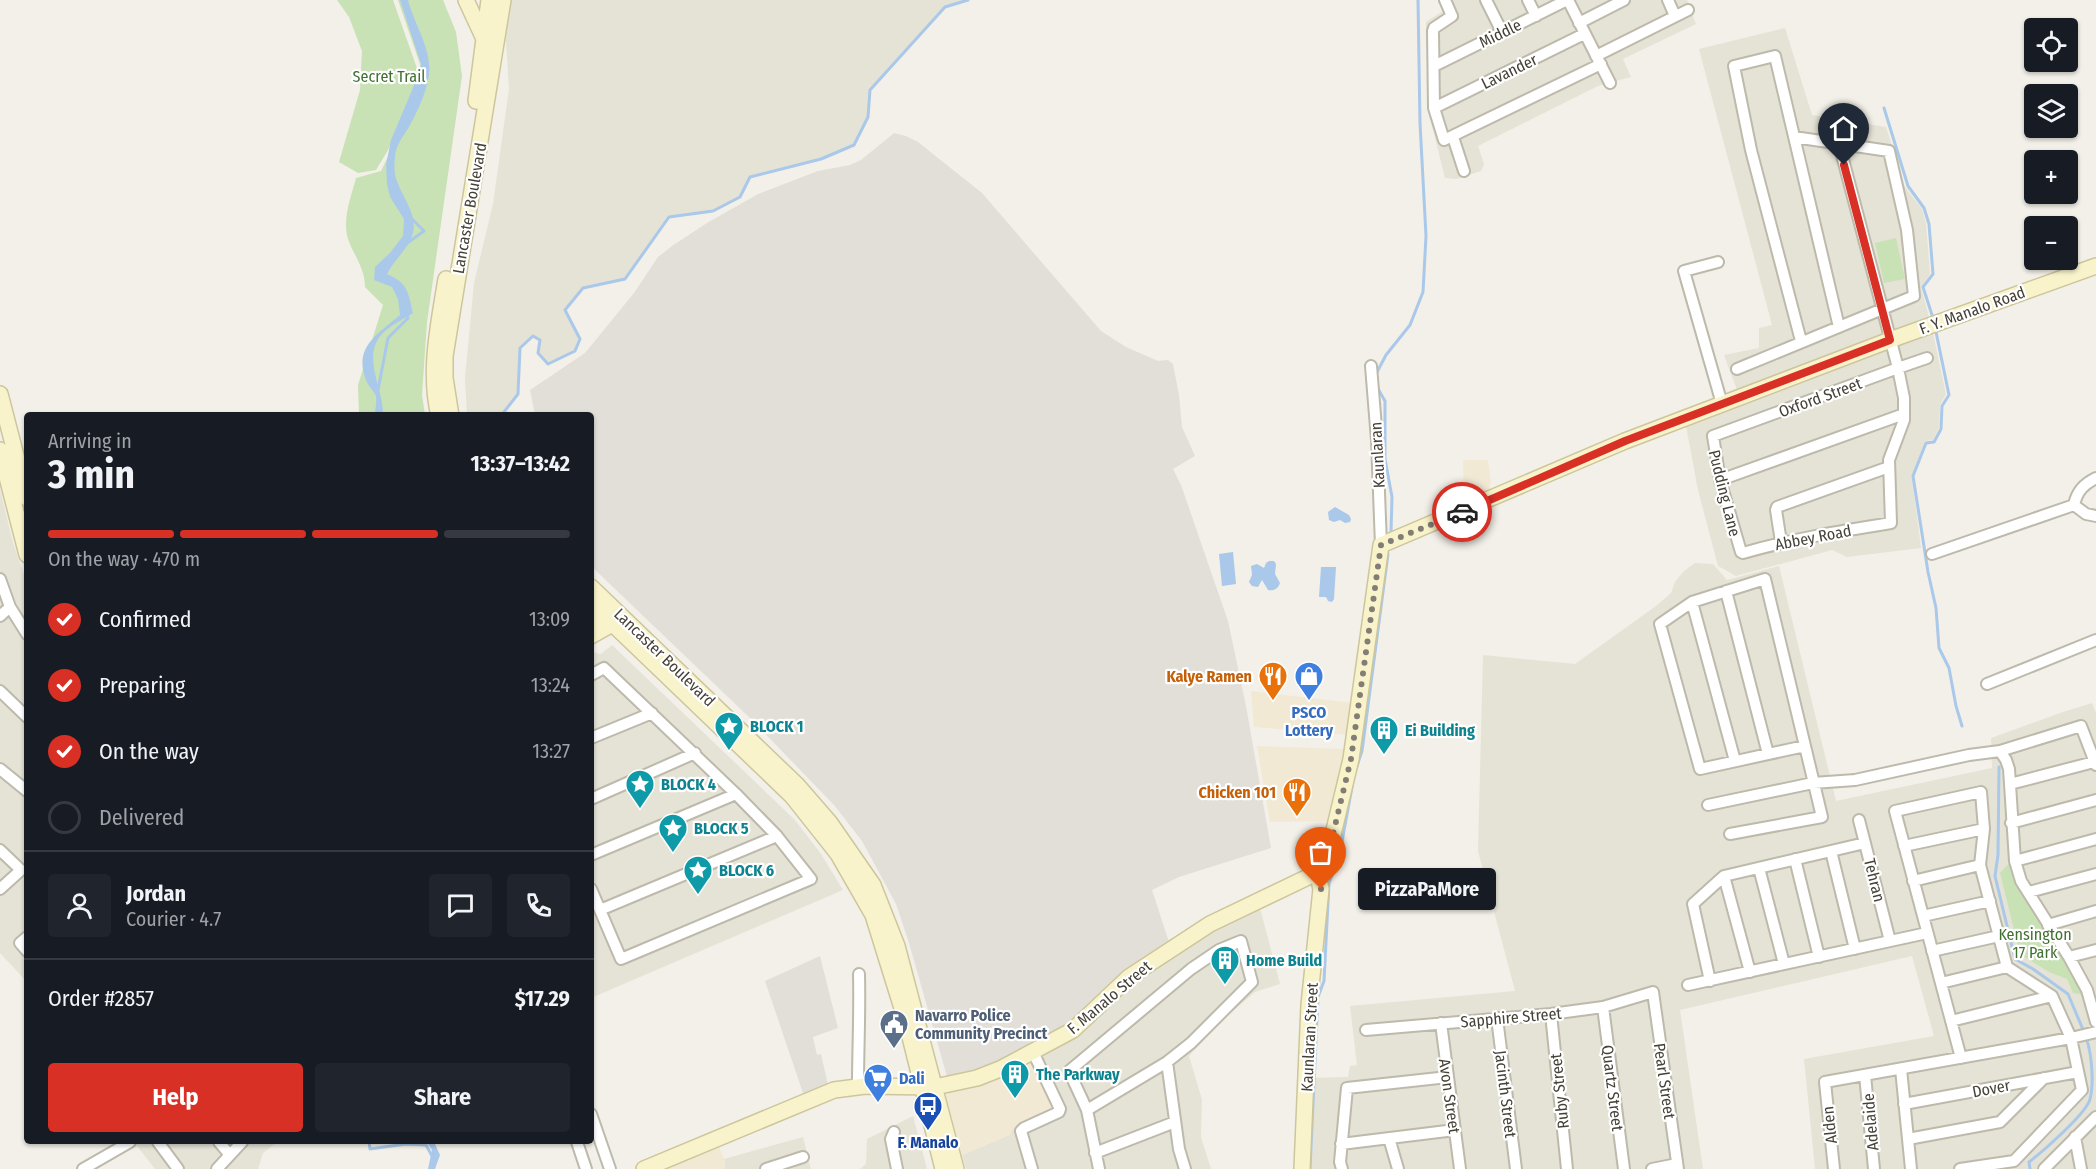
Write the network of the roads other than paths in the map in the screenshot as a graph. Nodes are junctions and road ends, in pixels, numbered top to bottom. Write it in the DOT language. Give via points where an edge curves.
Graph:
graph roads {
  1 [pos="466,0"];
  2 [pos="477,0"];
  3 [pos="489,0"];
  4 [pos="503,0"];
  5 [pos="1445,0"];
  6 [pos="1486,0"];
  7 [pos="1528,0"];
  8 [pos="1568,0"];
  9 [pos="1624,0"];
  10 [pos="1668,0"];
  11 [pos="1611,3"];
  12 [pos="1688,10"];
  13 [pos="1536,16"];
  14 [pos="1675,16"];
  15 [pos="1579,23"];
  16 [pos="486,24"];
  17 [pos="1502,32"];
  18 [pos="1584,34"];
  19 [pos="492,44"];
  20 [pos="1598,60"];
  21 [pos="1434,66"];
  22 [pos="1610,83"];
  23 [pos="1434,108"];
  24 [pos="1453,137"];
  25 [pos="1794,137"];
  26 [pos="1839,144"];
  27 [pos="1464,171"];
  28 [pos="1718,262"];
  29 [pos="2096,266"];
  30 [pos="1882,309"];
  31 [pos="1839,327"];
  32 [pos="1890,340"];
  33 [pos="1801,341"];
  34 [pos="1927,358"];
  35 [pos="1371,366"];
  36 [pos="1737,369"];
  37 [pos="1898,369"];
  38 [pos="0,394"];
  39 [pos="1722,404"];
  40 [pos="438,412"];
  41 [pos="450,412"];
  42 [pos="1904,414"];
  43 [pos="1713,436"];
  44 [pos="0,450"];
  45 [pos="1889,468"];
  46 [pos="2096,478"];
  47 [pos="1720,480"];
  48 [pos="24,486"];
  49 [pos="2074,505"];
  50 [pos="2096,516"];
  51 [pos="1781,542"];
  52 [pos="24,543"];
  53 [pos="1381,545"];
  54 [pos="1739,549"];
  55 [pos="1932,554"];
  56 [pos="0,579"];
  57 [pos="594,591"];
  58 [pos="1726,591"];
  59 [pos="1692,602"];
  60 [pos="594,605"];
  61 [pos="10,607"];
  62 [pos="0,616"];
  63 [pos="614,619"];
  64 [pos="594,622"];
  65 [pos="24,629"];
  66 [pos="594,634"];
  67 [pos="2096,640"];
  68 [pos="594,673"];
  69 [pos="1987,684"];
  70 [pos="0,691"];
  71 [pos="652,713"];
  72 [pos="24,714"];
  73 [pos="594,737"];
  74 [pos="1805,746"];
  75 [pos="2000,751"];
  76 [pos="694,753"];
  77 [pos="1768,754"];
  78 [pos="1735,760"];
  79 [pos="2095,763"];
  80 [pos="0,769"];
  81 [pos="1813,783"];
  82 [pos="2010,784"];
  83 [pos="24,789"];
  84 [pos="736,794"];
  85 [pos="594,798"];
  86 [pos="2096,800"];
  87 [pos="1708,805"];
  88 [pos="1859,820"];
  89 [pos="2012,823"];
  90 [pos="1984,829"];
  91 [pos="1730,834"];
  92 [pos="777,836"];
  93 [pos="2096,839"];
  94 [pos="1865,843"];
  95 [pos="1904,846"];
  96 [pos="0,850"];
  97 [pos="1830,851"];
  98 [pos="594,854"];
  99 [pos="1795,859"];
  100 [pos="2015,861"];
  101 [pos="1980,865"];
  102 [pos="1759,868"];
  103 [pos="1313,873"];
  104 [pos="2096,874"];
  105 [pos="1724,876"];
  106 [pos="1913,881"];
  107 [pos="0,889"];
  108 [pos="2028,892"];
  109 [pos="594,896"];
  110 [pos="1990,902"];
  111 [pos="600,910"];
  112 [pos="2096,911"];
  113 [pos="1923,916"];
  114 [pos="2048,925"];
  115 [pos="1927,933"];
  116 [pos="1999,936"];
  117 [pos="1890,941"];
  118 [pos="1856,949"];
  119 [pos="2096,950"];
  120 [pos="1932,951"];
  121 [pos="1819,957"];
  122 [pos="2069,957"];
  123 [pos="1784,964"];
  124 [pos="2007,967"];
  125 [pos="1750,972"];
  126 [pos="859,974"];
  127 [pos="1710,981"];
  128 [pos="1941,983"];
  129 [pos="1688,985"];
  130 [pos="2092,989"];
  131 [pos="1653,992"];
  132 [pos="2052,996"];
  133 [pos="1603,1006"];
  134 [pos="1551,1014"];
  135 [pos="1497,1018"];
  136 [pos="1951,1021"];
  137 [pos="1441,1023"];
  138 [pos="2095,1029"];
  139 [pos="1366,1030"];
  140 [pos="2074,1037"];
  141 [pos="1033,1053"];
  142 [pos="1961,1058"];
  143 [pos="1167,1062"];
  144 [pos="1900,1069"];
  145 [pos="2078,1072"];
  146 [pos="1865,1075"];
  147 [pos="1448,1077"];
  148 [pos="2045,1078"];
  149 [pos="858,1086"];
  150 [pos="929,1087"];
  151 [pos="1904,1104"];
  152 [pos="1087,1110"];
  153 [pos="2096,1117"];
  154 [pos="1175,1122"];
  155 [pos="594,1123"];
  156 [pos="1455,1130"];
  157 [pos="894,1132"];
  158 [pos="2075,1137"];
  159 [pos="1389,1138"];
  160 [pos="1908,1138"];
  161 [pos="127,1144"];
  162 [pos="159,1144"];
  163 [pos="221,1144"];
  164 [pos="240,1144"];
  165 [pos="578,1144"];
  166 [pos="1341,1144"];
  167 [pos="1095,1153"];
  168 [pos="230,1155"];
  169 [pos="803,1157"];
  170 [pos="2015,1165"];
  171 [pos="786,1166"];
  172 [pos="1678,1166"];
  173 [pos="83,1169"];
  174 [pos="178,1169"];
  175 [pos="217,1169"];
  176 [pos="586,1169"];
  177 [pos="610,1169"];
  178 [pos="644,1169"];
  179 [pos="766,1169"];
  180 [pos="897,1169"];
  181 [pos="943,1169"];
  182 [pos="956,1169"];
  183 [pos="1032,1169"];
  184 [pos="1099,1169"];
  185 [pos="1185,1169"];
  186 [pos="1302,1169"];
  187 [pos="1342,1169"];
  188 [pos="1398,1169"];
  189 [pos="1460,1169"];
  190 [pos="1516,1169"];
  191 [pos="1567,1169"];
  192 [pos="1624,1169"];
  193 [pos="1652,1169"];
  194 [pos="1834,1169"];
  195 [pos="1874,1169"];
  196 [pos="1911,1169"];
  197 [pos="1960,1169"];
  198 [pos="2044,1169"];
  199 [pos="2080,1169"];
  1 -- 19 [label="street"];
  2 -- 16 [label="street"];
  3 -- 16 [label="street, Lancaster Boulevard"];
  4 -- 19 [label="street, Lancaster Boulevard"];
  5 -- 21 [label="street" via="1452,16 1434,28"];
  6 -- 17 [label="street"];
  7 -- 13 [label="street"];
  8 -- 13 [label="street, Middle"];
  8 -- 15 [label="street"];
  9 -- 11 [label="street"];
  10 -- 14 [label="street"];
  11 -- 15 [label="street"];
  12 -- 14 [label="street"];
  13 -- 17 [label="street, Middle"];
  14 -- 20 [label="street"];
  15 -- 18 [label="street"];
  16 -- 19 [label="street, Lancaster Boulevard"];
  17 -- 21 [label="street, Middle"];
  18 -- 20 [label="street"];
  18 -- 23 [label="street, Lavander"];
  19 -- 40 [label="street, Lancaster Boulevard" via="435,353"];
  19 -- 41 [label="street, Lancaster Boulevard" via="445,356"];
  20 -- 22 [label="street"];
  20 -- 24 [label="street"];
  21 -- 23 [label="street"];
  23 -- 24 [label="street" via="1442,139"];
  24 -- 27 [label="street"];
  25 -- 26 [label="street"];
  25 -- 31 [label="street"];
  25 -- 33 [label="street" via="1774,56 1734,66 1751,150"];
  26 -- 30 [label="street"];
  26 -- 30 [label="street" via="1889,151 1907,230 1914,296"];
  28 -- 39 [label="street" via="1684,271"];
  29 -- 32 [label="street, F. Y. Manalo Road"];
  30 -- 31 [label="street"];
  30 -- 32 [label="street"];
  31 -- 33 [label="street"];
  32 -- 37 [label="street"];
  32 -- 39 [label="street, F. Y. Manalo Road"];
  33 -- 36 [label="street"];
  34 -- 37 [label="street, Oxford Street"];
  35 -- 53 [label="street, Kaunlaran"];
  37 -- 42 [label="street"];
  37 -- 43 [label="street, Oxford Street"];
  38 -- 48 [label="street"];
  39 -- 53 [label="street, F. Y. Manalo Road"];
  42 -- 45 [label="street"];
  42 -- 47 [label="street"];
  43 -- 47 [label="street, Pudding Lane"];
  44 -- 52 [label="street"];
  45 -- 51 [label="street" via="1777,507"];
  45 -- 51 [label="street, Abbey Road" via="1891,523"];
  46 -- 49 [label="street" via="2080,490"];
  47 -- 54 [label="street, Pudding Lane"];
  49 -- 50 [label="street"];
  49 -- 55 [label="street"];
  51 -- 54 [label="street, Abbey Road" via="1743,553"];
  53 -- 103 [label="street, F. Manalo Street" via="1351,759 1329,851"];
  56 -- 61 [label="street"];
  57 -- 63 [label="street, Lancaster Boulevard"];
  58 -- 59 [label="street"];
  58 -- 74 [label="street" via="1765,579"];
  58 -- 77 [label="street"];
  59 -- 78 [label="street"];
  59 -- 78 [label="street" via="1660,624 1696,759 1700,769"];
  60 -- 63 [label="street, Lancaster Boulevard"];
  61 -- 62 [label="street"];
  61 -- 65 [label="street"];
  63 -- 64 [label="street"];
  63 -- 66 [label="street"];
  63 -- 150 [label="street, Lancaster Boulevard" via="792,796 838,854 873,915"];
  67 -- 69 [label="street"];
  68 -- 71 [label="street" via="604,668"];
  70 -- 72 [label="street"];
  71 -- 73 [label="street"];
  71 -- 76 [label="street"];
  74 -- 77 [label="street"];
  74 -- 81 [label="street"];
  75 -- 79 [label="street" via="2081,726"];
  75 -- 81 [label="street" via="1856,780"];
  75 -- 82 [label="street" via="2006,760"];
  76 -- 84 [label="street"];
  76 -- 85 [label="street"];
  77 -- 78 [label="street"];
  79 -- 82 [label="street"];
  80 -- 83 [label="street"];
  81 -- 87 [label="street"];
  81 -- 91 [label="street" via="1822,817"];
  82 -- 89 [label="street"];
  84 -- 92 [label="street"];
  84 -- 98 [label="street"];
  86 -- 89 [label="street"];
  88 -- 94 [label="street, Tehran"];
  89 -- 100 [label="street"];
  90 -- 95 [label="street"];
  90 -- 95 [label="street" via="1981,792 1895,811"];
  90 -- 101 [label="street"];
  92 -- 111 [label="street"];
  92 -- 111 [label="street" via="811,879 621,959"];
  93 -- 100 [label="street"];
  94 -- 97 [label="street"];
  94 -- 117 [label="street, Tehran"];
  95 -- 106 [label="street"];
  96 -- 107 [label="street" via="21,870"];
  97 -- 99 [label="street"];
  97 -- 118 [label="street"];
  99 -- 102 [label="street"];
  99 -- 121 [label="street"];
  100 -- 108 [label="street"];
  101 -- 106 [label="street"];
  101 -- 110 [label="street"];
  102 -- 105 [label="street"];
  102 -- 123 [label="street"];
  103 -- 141 [label="street, F. Manalo Street" via="1187,938 1129,977 1073,1030"];
  103 -- 186 [label="street, Kaunlaran Street" via="1321,889 1309,1005"];
  104 -- 108 [label="street"];
  105 -- 125 [label="street"];
  105 -- 127 [label="street" via="1693,904"];
  106 -- 113 [label="street"];
  108 -- 114 [label="street"];
  109 -- 111 [label="street"];
  110 -- 113 [label="street"];
  110 -- 116 [label="street"];
  112 -- 114 [label="street"];
  113 -- 115 [label="street"];
  114 -- 122 [label="street"];
  115 -- 117 [label="street"];
  115 -- 120 [label="street"];
  116 -- 120 [label="street"];
  116 -- 124 [label="street"];
  117 -- 118 [label="street"];
  118 -- 121 [label="street"];
  119 -- 122 [label="street"];
  120 -- 128 [label="street"];
  121 -- 123 [label="street"];
  122 -- 130 [label="street"];
  123 -- 125 [label="street"];
  124 -- 128 [label="street"];
  124 -- 132 [label="street"];
  125 -- 127 [label="street"];
  126 -- 149 [label="street"];
  127 -- 129 [label="street"];
  128 -- 136 [label="street"];
  130 -- 138 [label="street"];
  131 -- 133 [label="street, Sapphire Street"];
  131 -- 172 [label="street, Pearl Street"];
  132 -- 136 [label="street"];
  132 -- 140 [label="street"];
  133 -- 134 [label="street, Sapphire Street"];
  133 -- 192 [label="street, Quartz Street"];
  134 -- 135 [label="street, Sapphire Street"];
  134 -- 191 [label="street, Ruby Street"];
  135 -- 137 [label="street, Sapphire Street"];
  135 -- 190 [label="street, Jacinth Street"];
  136 -- 142 [label="street"];
  137 -- 139 [label="street, Sapphire Street"];
  137 -- 147 [label="street, Avon Street"];
  138 -- 140 [label="street"];
  140 -- 142 [label="street"];
  140 -- 145 [label="street"];
  141 -- 150 [label="street, F. Manalo Street" via="977,1078"];
  141 -- 183 [label="street" via="1060,1109 1021,1131"];
  142 -- 144 [label="street"];
  143 -- 152 [label="street"];
  143 -- 152 [label="street" via="1252,982 1241,941 1191,969 1069,1071"];
  143 -- 154 [label="street"];
  144 -- 146 [label="street"];
  144 -- 151 [label="street"];
  145 -- 148 [label="street, Dover"];
  145 -- 170 [label="street" via="2082,1090"];
  146 -- 194 [label="street, Alden" via="1825,1082"];
  146 -- 195 [label="street, Adelaide"];
  147 -- 156 [label="street, Avon Street"];
  147 -- 166 [label="street" via="1347,1088"];
  148 -- 151 [label="street, Dover"];
  148 -- 160 [label="street" via="2000,1122"];
  149 -- 150 [label="street, F. Manalo Street"];
  149 -- 178 [label="street, F. Manalo Street" via="834,1090"];
  150 -- 181 [label="street, Lancaster Boulevard"];
  150 -- 182 [label="street, Lancaster Boulevard"];
  151 -- 160 [label="street"];
  152 -- 167 [label="street"];
  153 -- 158 [label="street"];
  154 -- 167 [label="street"];
  154 -- 185 [label="street"];
  155 -- 177 [label="street"];
  156 -- 159 [label="street"];
  156 -- 189 [label="street, Avon Street"];
  157 -- 180 [label="street" via="891,1139"];
  158 -- 198 [label="street"];
  158 -- 199 [label="street"];
  159 -- 166 [label="street"];
  159 -- 188 [label="street"];
  160 -- 196 [label="street"];
  161 -- 173 [label="street"];
  162 -- 174 [label="street"];
  163 -- 168 [label="street"];
  164 -- 168 [label="street"];
  165 -- 176 [label="street"];
  166 -- 187 [label="street"];
  167 -- 184 [label="street"];
  168 -- 175 [label="street"];
  169 -- 171 [label="street"];
  170 -- 197 [label="street"];
  171 -- 179 [label="street"];
  172 -- 193 [label="street"];
}
